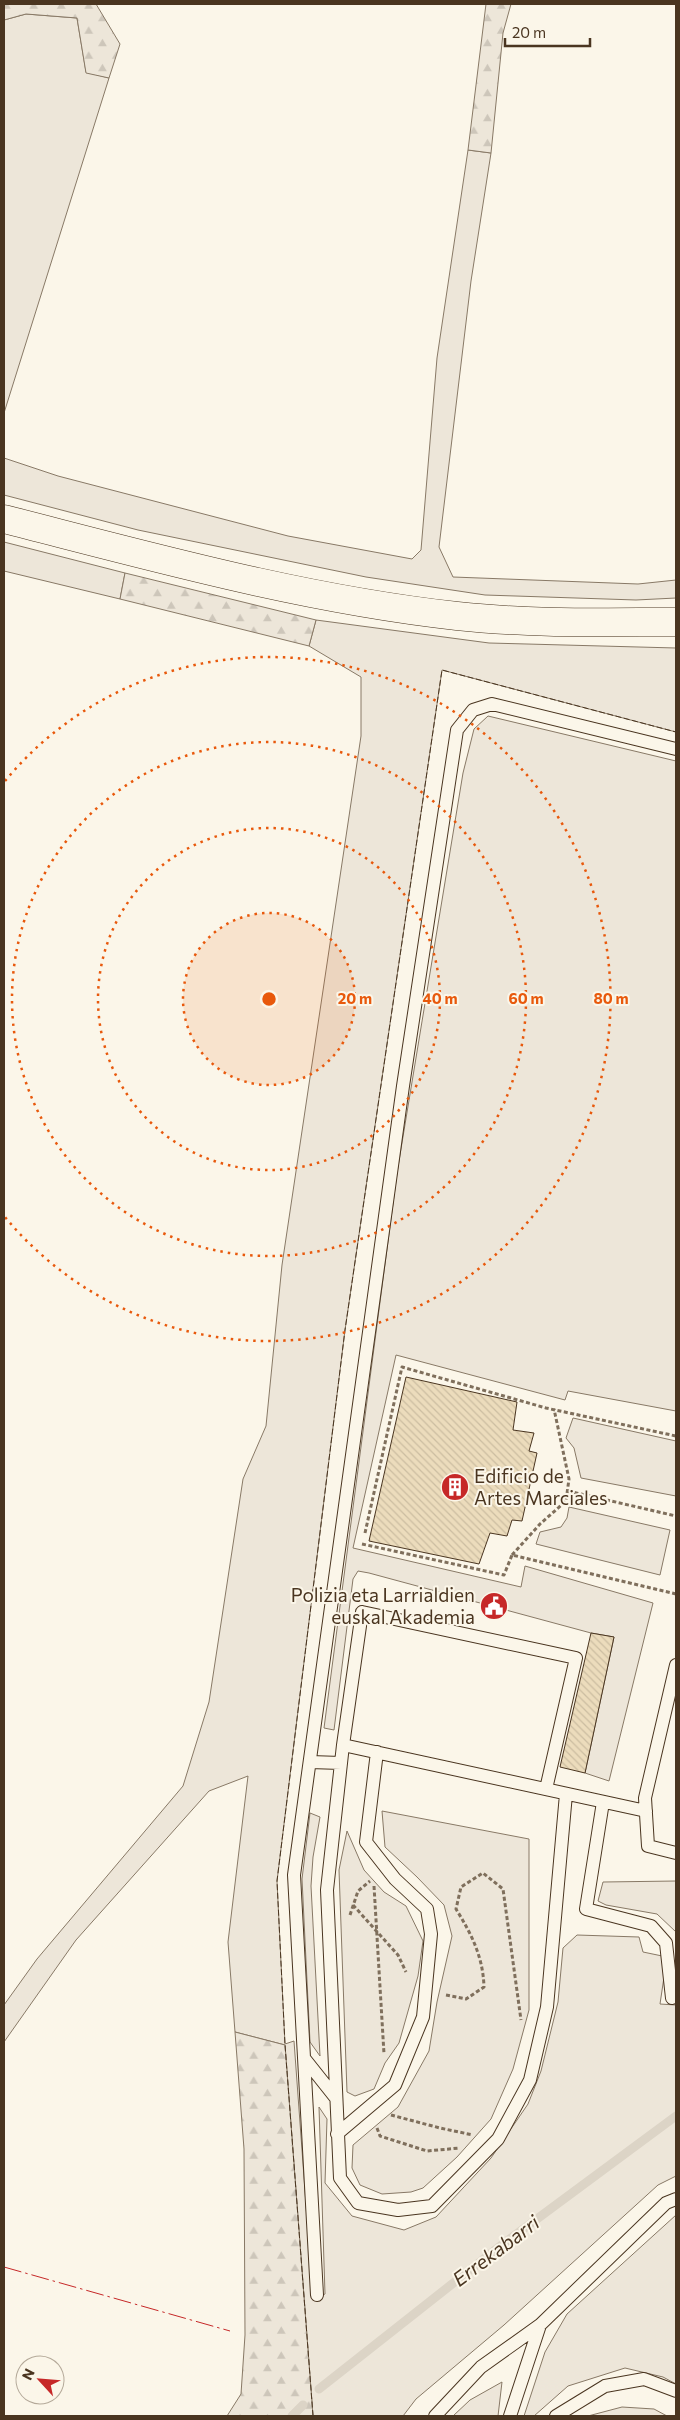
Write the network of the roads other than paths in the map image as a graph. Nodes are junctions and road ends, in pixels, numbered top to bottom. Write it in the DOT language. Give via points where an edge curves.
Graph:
graph roads {
  1 [pos="4,519"];
  2 [pos="676,622"];
  3 [pos="676,749"];
  4 [pos="676,1665"];
  5 [pos="343,1745"];
  6 [pos="377,1752"];
  7 [pos="310,1762"];
  8 [pos="341,1763"];
  9 [pos="546,1789"];
  10 [pos="566,1794"];
  11 [pos="603,1802"];
  12 [pos="646,1812"];
  13 [pos="676,1853"];
  14 [pos="672,1998"];
  15 [pos="304,2058"];
  16 [pos="335,2097"];
  17 [pos="337,2134"];
  18 [pos="676,2199"];
  19 [pos="317,2295"];
  20 [pos="540,2325"];
  21 [pos="676,2390"];
  22 [pos="435,2416"];
  23 [pos="510,2416"];
  24 [pos="556,2416"];
  1 -- 2 [label="main road" via="220,574 356,602 458,616 561,622"];
  3 -- 7 [label="lane" via="492,704 473,710 457,730 403,1086"];
  4 -- 12 [label="lane" via="645,1798"];
  5 -- 6 [label="lane"];
  5 -- 8 [label="lane"];
  5 -- 9 [label="lane" via="362,1612 576,1658"];
  6 -- 9 [label="lane"];
  6 -- 17 [label="lane" via="366,1842 386,1868 428,1909 431,1934 423,2017 395,2084"];
  7 -- 8 [label="lane"];
  7 -- 15 [label="lane" via="294,1875"];
  8 -- 16 [label="lane" via="327,1890"];
  9 -- 10 [label="lane"];
  10 -- 11 [label="lane"];
  10 -- 17 [label="lane" via="547,2007 530,2080 498,2140 432,2206 398,2210 358,2202 340,2178"];
  11 -- 12 [label="lane"];
  11 -- 14 [label="lane" via="586,1908 651,1926 666,1943"];
  12 -- 13 [label="lane" via="648,1846"];
  15 -- 16 [label="lane"];
  15 -- 19 [label="lane"];
  16 -- 17 [label="lane"];
  18 -- 20 [label="lane" via="666,2203"];
  20 -- 22 [label="lane" via="481,2367"];
  20 -- 23 [label="lane"];
  21 -- 24 [label="lane" via="644,2378 605,2386"];
}
